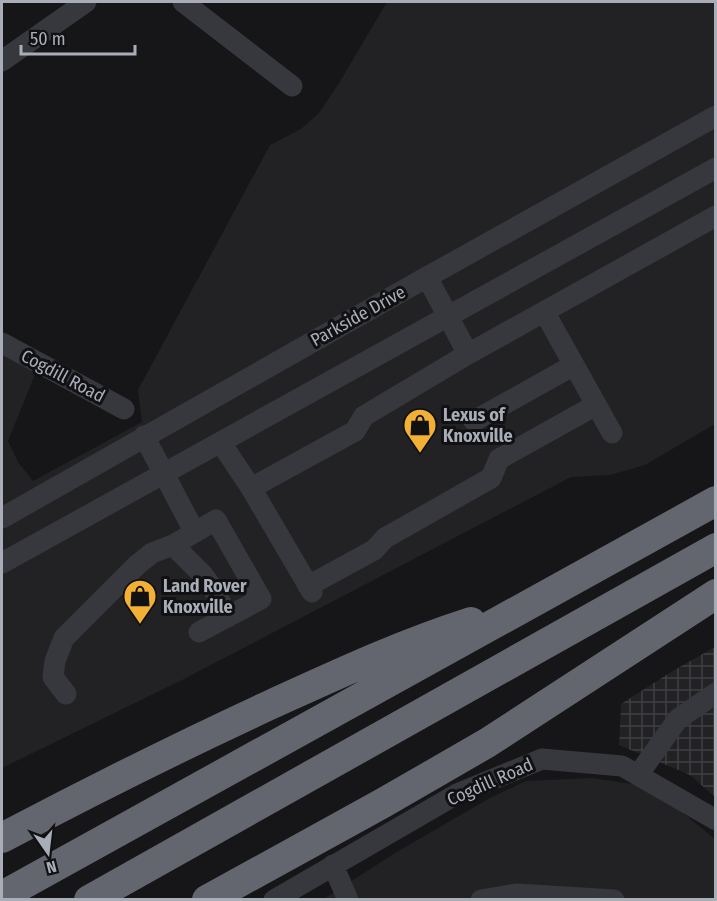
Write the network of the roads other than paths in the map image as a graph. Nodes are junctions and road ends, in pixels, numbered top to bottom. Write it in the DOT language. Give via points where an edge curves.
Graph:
graph roads {
  1 [pos="86,2"];
  2 [pos="183,2"];
  3 [pos="2,61"];
  4 [pos="291,86"];
  5 [pos="716,116"];
  6 [pos="716,168"];
  7 [pos="716,216"];
  8 [pos="427,277"];
  9 [pos="545,313"];
  10 [pos="448,317"];
  11 [pos="2,343"];
  12 [pos="468,354"];
  13 [pos="574,365"];
  14 [pos="596,405"];
  15 [pos="124,409"];
  16 [pos="474,421"];
  17 [pos="612,433"];
  18 [pos="144,436"];
  19 [pos="221,443"];
  20 [pos="165,474"];
  21 [pos="251,488"];
  22 [pos="716,501"];
  23 [pos="2,518"];
  24 [pos="194,531"];
  25 [pos="173,545"];
  26 [pos="716,548"];
  27 [pos="2,563"];
  28 [pos="716,594"];
  29 [pos="534,602"];
  30 [pos="228,617"];
  31 [pos="199,632"];
  32 [pos="716,693"];
  33 [pos="66,694"];
  34 [pos="487,742"];
  35 [pos="638,775"];
  36 [pos="716,820"];
  37 [pos="2,838"];
  38 [pos="333,866"];
  39 [pos="2,896"];
  40 [pos="281,898"];
  41 [pos="89,900"];
  42 [pos="207,900"];
  43 [pos="234,900"];
  44 [pos="348,900"];
  45 [pos="480,900"];
  46 [pos="614,900"];
  1 -- 3 [label="street"];
  2 -- 4 [label="street"];
  5 -- 8 [label="street, Parkside Drive"];
  6 -- 10 [label="street"];
  7 -- 9 [label="street"];
  8 -- 10 [label="street"];
  8 -- 18 [label="street, Parkside Drive"];
  9 -- 12 [label="street"];
  9 -- 13 [label="street"];
  10 -- 12 [label="street"];
  10 -- 19 [label="street"];
  11 -- 15 [label="street, Cogdill Road"];
  12 -- 21 [label="street" via="364,416 354,431"];
  13 -- 14 [label="street"];
  13 -- 16 [label="street"];
  14 -- 17 [label="street"];
  14 -- 21 [label="street" via="499,459 492,478 386,538 374,550 310,589"];
  18 -- 20 [label="street"];
  18 -- 23 [label="street, Parkside Drive"];
  19 -- 20 [label="street"];
  19 -- 21 [label="street"];
  20 -- 24 [label="street"];
  20 -- 27 [label="street"];
  22 -- 29 [label="highway"];
  24 -- 25 [label="street"];
  24 -- 30 [label="street" via="216,520 261,600"];
  25 -- 30 [label="street" via="202,574"];
  25 -- 33 [label="street" via="152,553 137,565 64,638 54,661 53,677"];
  26 -- 41 [label="highway"];
  28 -- 34 [label="highway"];
  29 -- 37 [label="highway" via="373,657 192,741"];
  29 -- 39 [label="highway"];
  30 -- 31 [label="street"];
  32 -- 35 [label="street" via="678,719"];
  34 -- 42 [label="highway"];
  34 -- 43 [label="highway"];
  35 -- 36 [label="street, Cogdill Road"];
  35 -- 38 [label="street, Cogdill Road" via="622,766 542,759 458,794"];
  38 -- 40 [label="street, Cogdill Road"];
  38 -- 44 [label="street"];
  45 -- 46 [label="street" via="516,894"];
}
